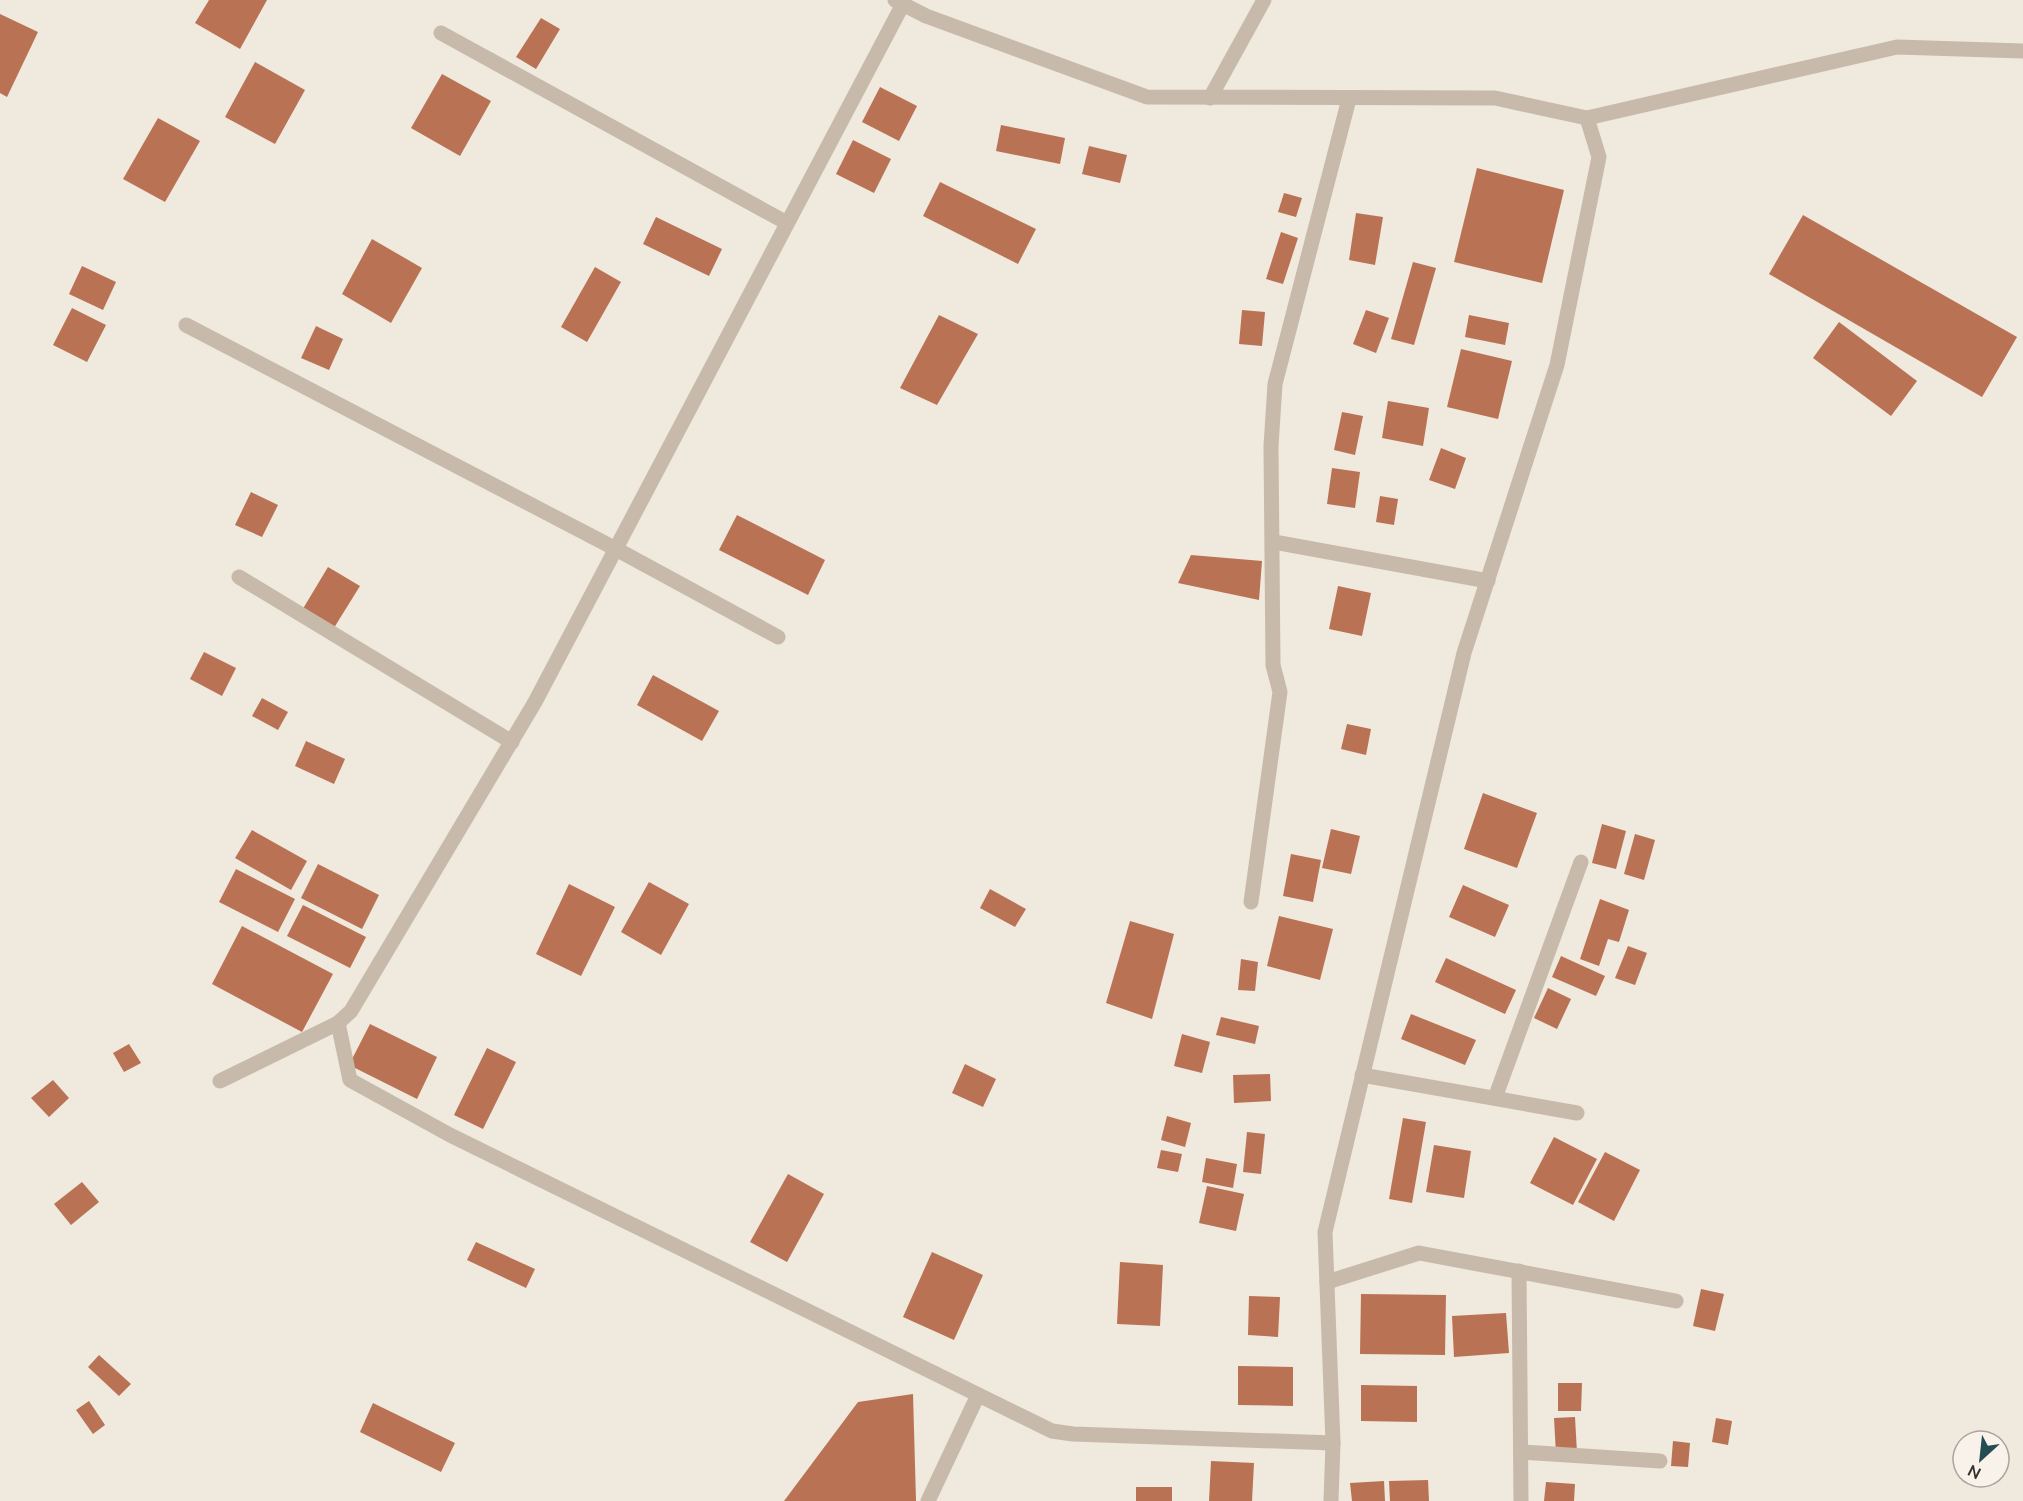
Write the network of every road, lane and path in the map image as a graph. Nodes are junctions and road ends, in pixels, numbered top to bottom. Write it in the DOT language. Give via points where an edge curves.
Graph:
graph roads {
  1 [pos="1264,0"];
  2 [pos="899,2"];
  3 [pos="441,33"];
  4 [pos="2023,51"];
  5 [pos="1210,98"];
  6 [pos="1349,99"];
  7 [pos="1587,118"];
  8 [pos="787,223"];
  9 [pos="186,325"];
  10 [pos="1274,542"];
  11 [pos="616,549"];
  12 [pos="239,577"];
  13 [pos="1488,581"];
  14 [pos="778,637"];
  15 [pos="512,742"];
  16 [pos="1581,862"];
  17 [pos="1251,902"];
  18 [pos="338,1023"];
  19 [pos="1362,1075"];
  20 [pos="220,1081"];
  21 [pos="1495,1098"];
  22 [pos="1577,1113"];
  23 [pos="1519,1271"];
  24 [pos="1327,1282"];
  25 [pos="1676,1301"];
  26 [pos="978,1395"];
  27 [pos="1333,1443"];
  28 [pos="1522,1452"];
  29 [pos="1660,1461"];
  30 [pos="928,1501"];
  31 [pos="1331,1501"];
  32 [pos="1521,1501"];
  1 -- 5 [label="street"];
  2 -- 5 [label="street" via="926,16 1147,97"];
  2 -- 8 [label="street"];
  3 -- 8 [label="street"];
  4 -- 7 [label="street" via="1897,47"];
  5 -- 6 [label="street"];
  6 -- 7 [label="street" via="1495,98"];
  6 -- 10 [label="street" via="1275,384"];
  7 -- 13 [label="street" via="1599,157 1557,365"];
  8 -- 11 [label="street"];
  9 -- 11 [label="street"];
  10 -- 13 [label="street"];
  10 -- 17 [label="street" via="1273,665 1280,692"];
  11 -- 14 [label="street"];
  11 -- 15 [label="street"];
  12 -- 15 [label="street"];
  13 -- 19 [label="street" via="1464,652"];
  15 -- 18 [label="street" via="362,995"];
  16 -- 21 [label="street"];
  18 -- 20 [label="street"];
  18 -- 26 [label="street" via="350,1080 450,1135"];
  19 -- 21 [label="street"];
  19 -- 24 [label="street" via="1325,1232"];
  21 -- 22 [label="street"];
  23 -- 24 [label="street" via="1419,1253"];
  23 -- 25 [label="street"];
  23 -- 28 [label="street"];
  24 -- 27 [label="street"];
  26 -- 27 [label="street" via="1052,1431 1073,1434"];
  26 -- 30 [label="street"];
  27 -- 31 [label="street"];
  28 -- 29 [label="street"];
  28 -- 32 [label="street"];
}
